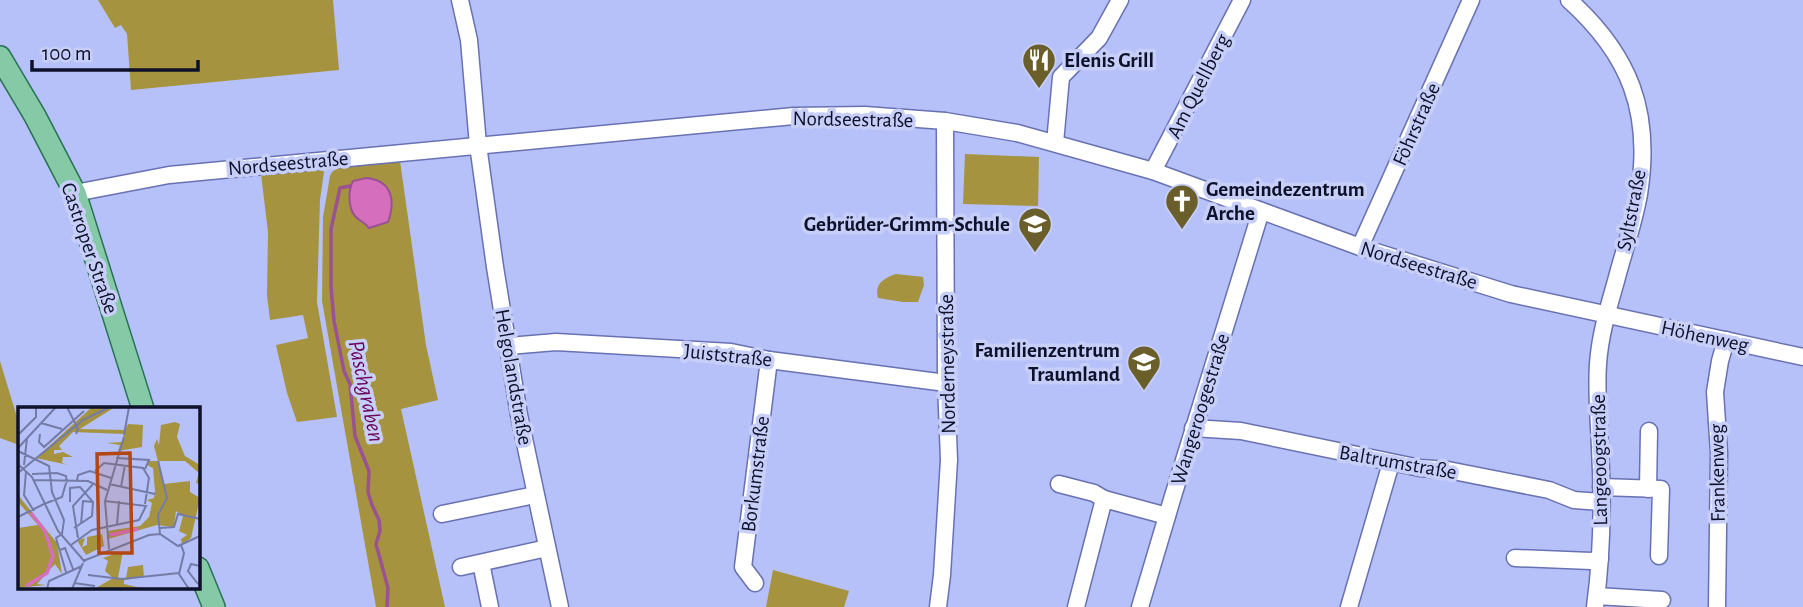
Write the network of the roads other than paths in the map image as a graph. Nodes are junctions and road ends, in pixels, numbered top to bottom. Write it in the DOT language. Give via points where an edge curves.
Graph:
graph roads {
  1 [pos="460,0"];
  2 [pos="1119,0"];
  3 [pos="1242,0"];
  4 [pos="1471,0"];
  5 [pos="1569,0"];
  6 [pos="0,57"];
  7 [pos="945,121"];
  8 [pos="1055,143"];
  9 [pos="478,145"];
  10 [pos="1153,171"];
  11 [pos="75,193"];
  12 [pos="1261,211"];
  13 [pos="1360,247"];
  14 [pos="1606,314"];
  15 [pos="1726,340"];
  16 [pos="508,346"];
  17 [pos="1803,357"];
  18 [pos="769,360"];
  19 [pos="946,383"];
  20 [pos="142,407"];
  21 [pos="1193,428"];
  22 [pos="1649,431"];
  23 [pos="1391,463"];
  24 [pos="1059,484"];
  25 [pos="1648,489"];
  26 [pos="1601,494"];
  27 [pos="535,495"];
  28 [pos="1104,499"];
  29 [pos="442,514"];
  30 [pos="1167,516"];
  31 [pos="547,548"];
  32 [pos="1659,556"];
  33 [pos="1514,558"];
  34 [pos="1600,559"];
  35 [pos="481,563"];
  36 [pos="461,567"];
  37 [pos="200,573"];
  38 [pos="755,583"];
  39 [pos="1662,600"];
  40 [pos="1596,601"];
  41 [pos="214,607"];
  42 [pos="490,607"];
  43 [pos="560,607"];
  44 [pos="938,607"];
  45 [pos="1076,607"];
  46 [pos="1140,607"];
  47 [pos="1349,607"];
  48 [pos="1717,607"];
  1 -- 9 [label="street, Helgolandstraße" via="469,40"];
  2 -- 8 [label="street" via="1099,38 1061,77"];
  3 -- 10 [label="street, Am Quellberg"];
  4 -- 13 [label="street, Föhrstraße"];
  5 -- 14 [label="street, Syltstraße" via="1600,31 1627,73 1641,127 1639,194"];
  6 -- 11 [label="main road, Castroper Straße"];
  7 -- 8 [label="street, Nordseestraße"];
  7 -- 9 [label="street, Nordseestraße" via="856,114 794,116"];
  7 -- 19 [label="street, Norderneystraße"];
  8 -- 10 [label="street, Nordseestraße"];
  9 -- 11 [label="street, Nordseestraße" via="169,175"];
  9 -- 16 [label="street, Helgolandstraße"];
  10 -- 12 [label="street, Nordseestraße"];
  11 -- 20 [label="main road, Castroper Straße"];
  12 -- 13 [label="street, Nordseestraße"];
  12 -- 21 [label="street, Wangeroogestraße"];
  13 -- 14 [label="street, Nordseestraße" via="1511,294"];
  14 -- 15 [label="street, Höhenweg"];
  14 -- 26 [label="street, Langeoogstraße" via="1597,378"];
  15 -- 17 [label="street, Höhenweg"];
  15 -- 48 [label="street, Frankenweg" via="1714,392 1719,453"];
  16 -- 18 [label="street, Juiststraße" via="556,342 731,352"];
  16 -- 27 [label="street, Helgolandstraße"];
  18 -- 19 [label="street, Juiststraße"];
  18 -- 38 [label="street, Borkumstraße" via="743,567"];
  19 -- 44 [label="street, Norderneystraße" via="949,460"];
  21 -- 23 [label="street, Baltrumstraße" via="1241,431"];
  21 -- 30 [label="street, Wangeroogestraße"];
  22 -- 25 [label="street"];
  23 -- 26 [label="street, Baltrumstraße" via="1448,470 1574,499"];
  23 -- 47 [label="street"];
  24 -- 28 [label="street"];
  25 -- 26 [label="street, Baltrumstraße"];
  25 -- 32 [label="street" via="1661,489"];
  26 -- 34 [label="street, Langeoogstraße"];
  27 -- 29 [label="street"];
  27 -- 31 [label="street, Helgolandstraße"];
  28 -- 30 [label="street"];
  28 -- 45 [label="street"];
  30 -- 46 [label="street, Wangeroogestraße"];
  31 -- 35 [label="street"];
  31 -- 43 [label="street, Helgolandstraße"];
  33 -- 34 [label="street"];
  34 -- 40 [label="street, Langeoogstraße"];
  35 -- 36 [label="street"];
  35 -- 42 [label="street"];
  37 -- 41 [label="main road"];
  39 -- 40 [label="street"];
}
